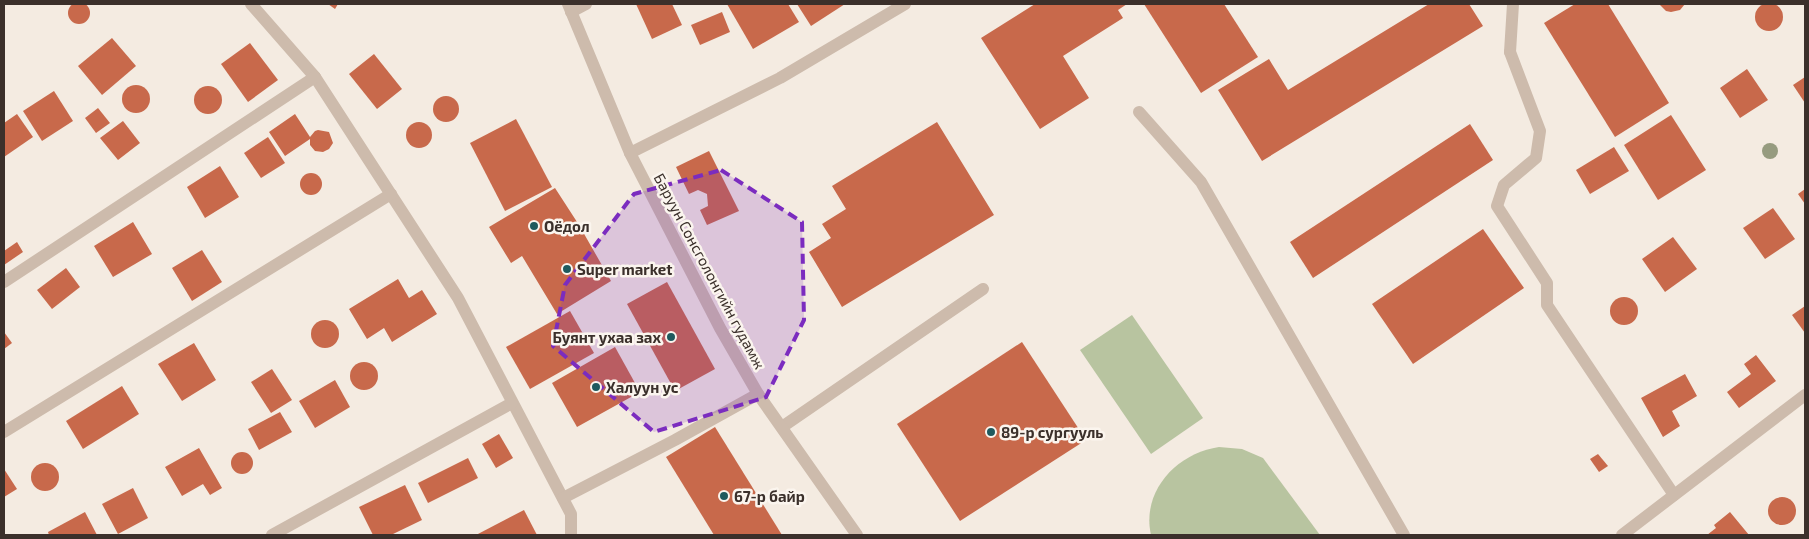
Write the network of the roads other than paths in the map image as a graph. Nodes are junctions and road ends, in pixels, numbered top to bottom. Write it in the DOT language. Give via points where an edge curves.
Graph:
graph roads {
  1 [pos="251,4"];
  2 [pos="586,4"];
  3 [pos="905,4"];
  4 [pos="1513,4"];
  5 [pos="570,8"];
  6 [pos="315,77"];
  7 [pos="1139,112"];
  8 [pos="630,153"];
  9 [pos="391,194"];
  10 [pos="4,282"];
  11 [pos="983,289"];
  12 [pos="758,394"];
  13 [pos="1805,395"];
  14 [pos="512,403"];
  15 [pos="782,428"];
  16 [pos="4,432"];
  17 [pos="1674,495"];
  18 [pos="563,498"];
  19 [pos="272,535"];
  20 [pos="571,535"];
  21 [pos="856,535"];
  22 [pos="1404,535"];
  23 [pos="1622,535"];
  1 -- 6 [label="street"];
  2 -- 5 [label="street"];
  3 -- 8 [label="street" via="780,78"];
  4 -- 17 [label="street" via="1510,52 1540,131 1536,158 1504,184 1497,206 1547,283 1547,304"];
  5 -- 8 [label="street, Баруун Сонсголонгийн гудамж"];
  6 -- 9 [label="street"];
  6 -- 10 [label="street"];
  7 -- 22 [label="street" via="1202,182"];
  8 -- 12 [label="street, Баруун Сонсголонгийн гудамж" via="689,270"];
  9 -- 14 [label="street" via="458,298"];
  9 -- 16 [label="street"];
  11 -- 15 [label="street"];
  12 -- 15 [label="street, Баруун Сонсголонгийн гудамж"];
  12 -- 18 [label="street"];
  13 -- 17 [label="street"];
  14 -- 18 [label="street"];
  14 -- 19 [label="street"];
  15 -- 21 [label="street, Баруун Сонсголонгийн гудамж"];
  17 -- 23 [label="street"];
  18 -- 20 [label="street" via="571,514"];
}
